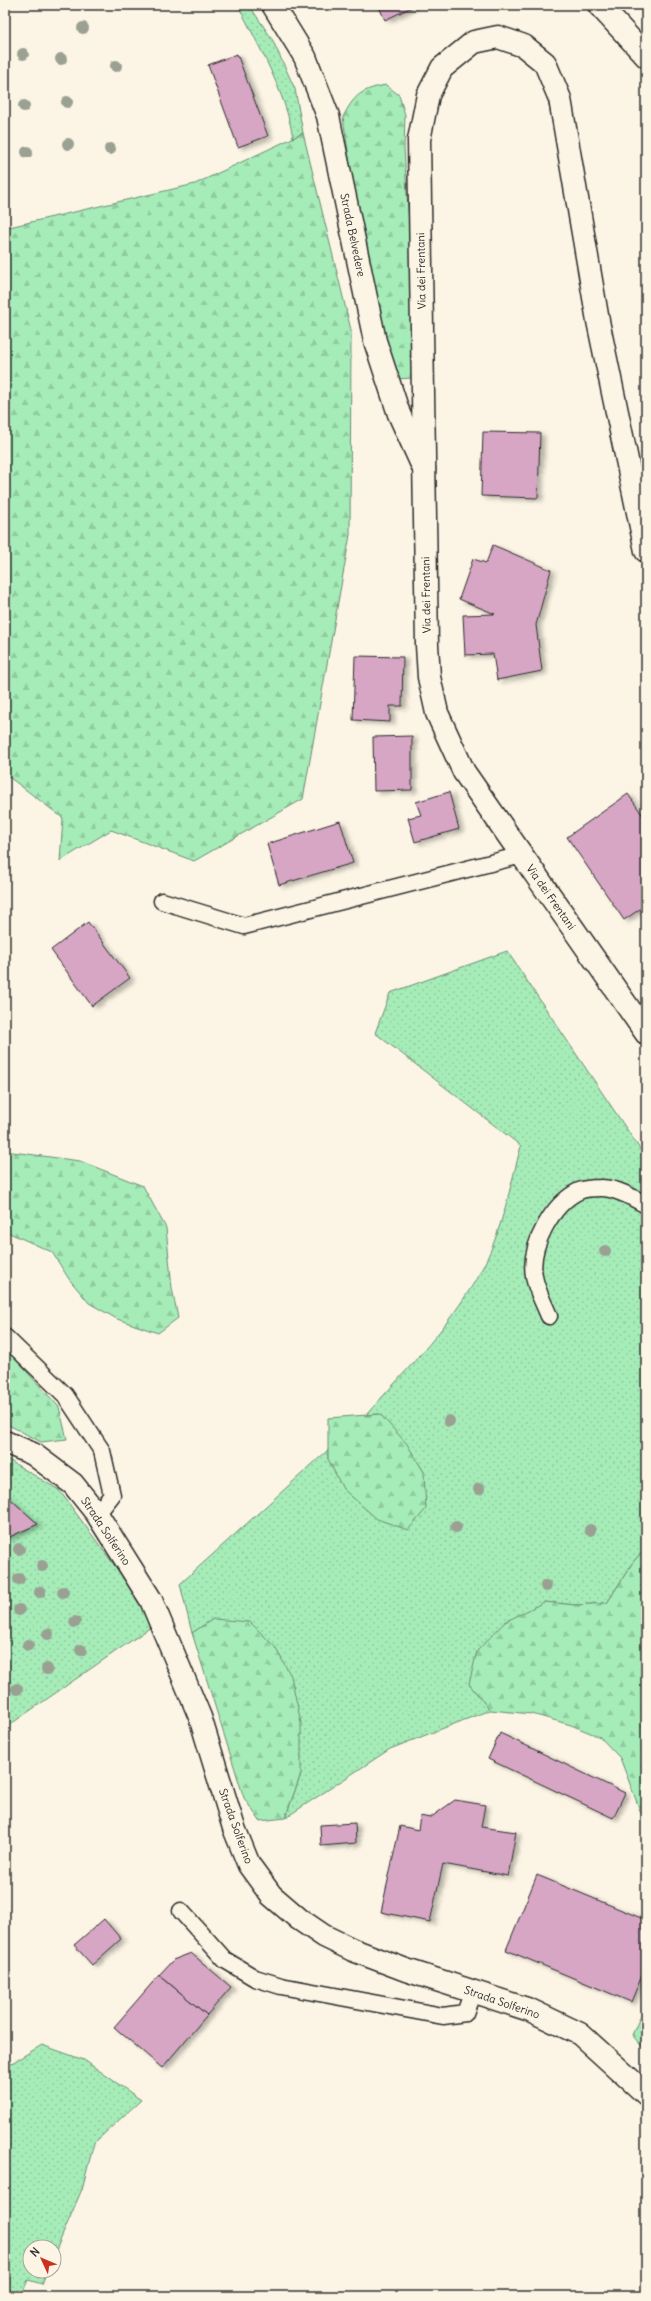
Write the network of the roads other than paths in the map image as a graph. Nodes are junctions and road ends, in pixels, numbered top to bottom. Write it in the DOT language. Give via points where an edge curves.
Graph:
graph roads {
  1 [pos="273,5"];
  2 [pos="599,5"];
  3 [pos="646,56"];
  4 [pos="424,469"];
  5 [pos="646,550"];
  6 [pos="522,855"];
  7 [pos="162,901"];
  8 [pos="646,1034"];
  9 [pos="646,1205"];
  10 [pos="549,1316"];
  11 [pos="5,1337"];
  12 [pos="5,1442"];
  13 [pos="97,1514"];
  14 [pos="181,1911"];
  15 [pos="473,1991"];
  16 [pos="646,2094"];
  1 -- 4 [label="main road, Strada Belvedere" via="305,57 328,116 375,341 400,414"];
  2 -- 3 [label="main road"];
  4 -- 5 [label="main road, Via dei Frentani" via="419,140 428,95 442,68 474,42 498,37 524,46 545,63 560,99 598,321"];
  4 -- 6 [label="main road, Via dei Frentani" via="427,645 429,677 437,713 464,772"];
  6 -- 7 [label="lane" via="244,926"];
  6 -- 8 [label="main road, Via dei Frentani"];
  9 -- 10 [label="lane" via="631,1197 602,1188 579,1191 556,1209 542,1231 534,1252 534,1276"];
  11 -- 13 [label="lane" via="65,1395 102,1451 112,1495"];
  12 -- 13 [label="main road, Strada Solferino" via="32,1454 73,1484"];
  13 -- 15 [label="main road, Strada Solferino" via="152,1600 200,1717 234,1828 249,1865 271,1894 299,1919 324,1936 353,1950"];
  14 -- 15 [label="lane" via="226,1960 255,1978 281,1986 443,2016 465,2013"];
  15 -- 16 [label="main road, Strada Solferino" via="530,2010 580,2034"];
}
